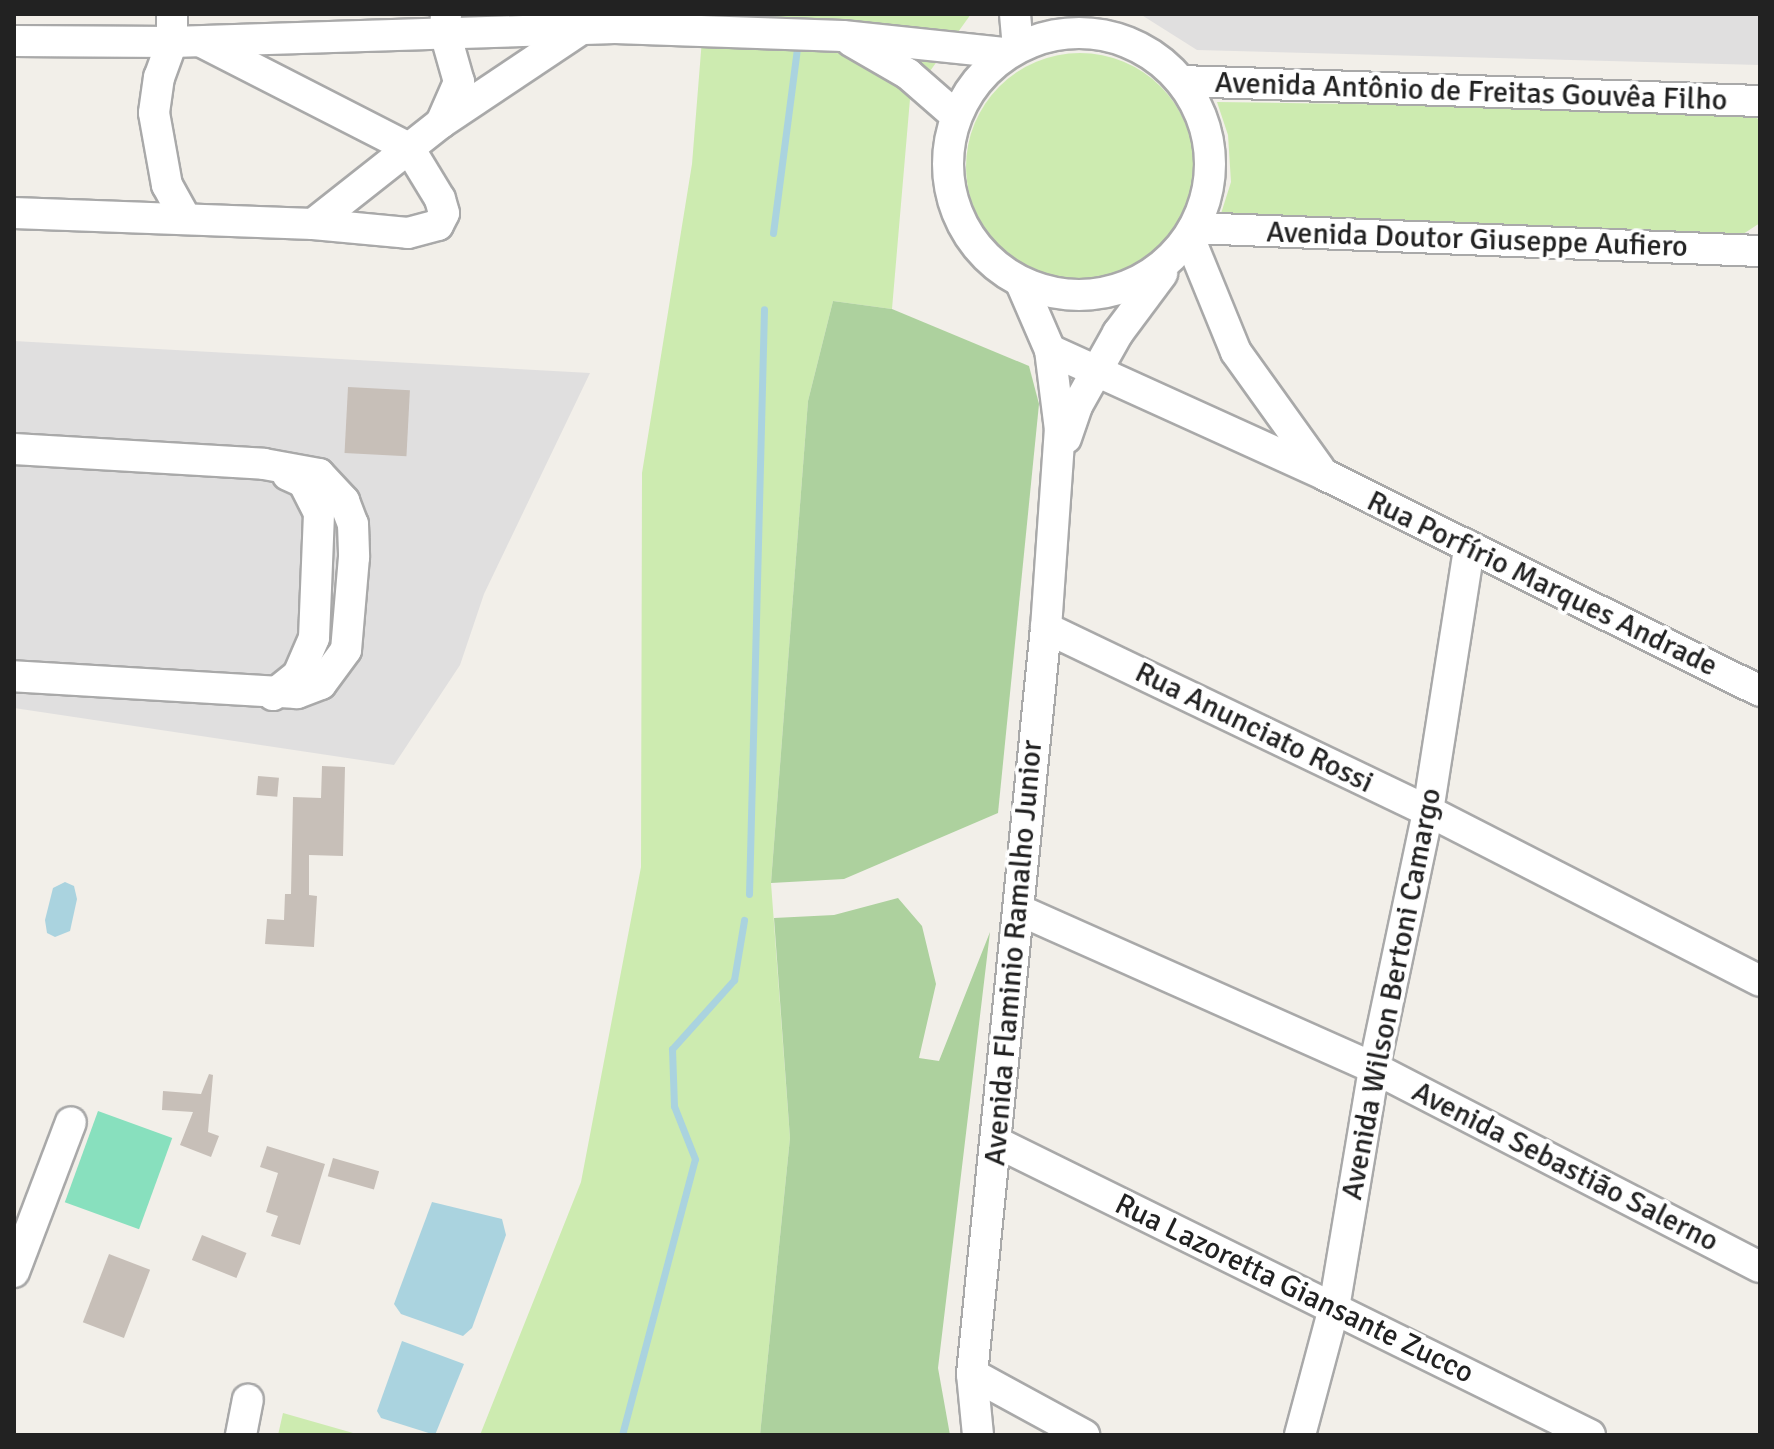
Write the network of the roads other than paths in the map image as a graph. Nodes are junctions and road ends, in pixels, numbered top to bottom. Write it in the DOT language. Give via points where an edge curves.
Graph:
graph roads {
  1 [pos="1015,14"];
  2 [pos="1074,23"];
  3 [pos="446,24"];
  4 [pos="581,29"];
  5 [pos="181,33"];
  6 [pos="837,36"];
  7 [pos="14,41"];
  8 [pos="1012,49"];
  9 [pos="1181,81"];
  10 [pos="1758,104"];
  11 [pos="955,115"];
  12 [pos="441,123"];
  13 [pos="409,148"];
  14 [pos="14,213"];
  15 [pos="185,217"];
  16 [pos="313,224"];
  17 [pos="1186,240"];
  18 [pos="1760,251"];
  19 [pos="1021,283"];
  20 [pos="1050,350"];
  21 [pos="1098,369"];
  22 [pos="14,449"];
  23 [pos="1055,470"];
  24 [pos="1325,475"];
  25 [pos="1469,550"];
  26 [pos="1046,628"];
  27 [pos="14,676"];
  28 [pos="1760,691"];
  29 [pos="1428,811"];
  30 [pos="1019,910"];
  31 [pos="1760,981"];
  32 [pos="1374,1068"];
  33 [pos="71,1122"];
  34 [pos="998,1143"];
  35 [pos="1760,1267"];
  36 [pos="14,1272"];
  37 [pos="1334,1308"];
  38 [pos="972,1374"];
  39 [pos="248,1400"];
  40 [pos="241,1435"];
  41 [pos="978,1435"];
  42 [pos="1084,1435"];
  43 [pos="1300,1435"];
  44 [pos="1590,1435"];
  1 -- 8 [label="street"];
  2 -- 8 [label="street"];
  2 -- 9 [label="street" via="1153,54"];
  3 -- 4 [label="street"];
  3 -- 5 [label="street"];
  3 -- 12 [label="street" via="459,82"];
  4 -- 6 [label="street"];
  4 -- 12 [label="street"];
  5 -- 7 [label="street"];
  5 -- 13 [label="street"];
  5 -- 15 [label="street" via="159,77 157,150"];
  6 -- 8 [label="street"];
  6 -- 11 [label="street" via="908,74"];
  8 -- 11 [label="street" via="976,80"];
  9 -- 10 [label="street, Avenida Antônio de Freitas Gouvêa Filho"];
  9 -- 17 [label="street" via="1201,116 1210,153 1208,192"];
  11 -- 19 [label="street" via="948,180 956,212 976,246"];
  12 -- 13 [label="street"];
  13 -- 16 [label="street"];
  13 -- 16 [label="street" via="440,199 444,213 438,225 408,233"];
  14 -- 15 [label="street"];
  15 -- 16 [label="street"];
  17 -- 18 [label="street, Avenida Doutor Giuseppe Aufiero"];
  17 -- 19 [label="street" via="1153,274 1102,294 1075,296"];
  17 -- 21 [label="street, Avenida Flaminio Ramalho Junior"];
  17 -- 24 [label="street, Rua Porfírio Marques Andrade" via="1236,352"];
  19 -- 20 [label="street, Avenida Flaminio Ramalho Junior"];
  20 -- 21 [label="street, Rua Porfírio Marques Andrade"];
  20 -- 23 [label="street, Avenida Flaminio Ramalho Junior" via="1058,390"];
  21 -- 23 [label="street, Avenida Flaminio Ramalho Junior" via="1077,406"];
  21 -- 24 [label="street, Rua Porfírio Marques Andrade"];
  22 -- 27 [label="street" via="264,464 319,474 344,501 353,524 352,625 346,650 321,684 273,695"];
  23 -- 26 [label="street, Avenida Flaminio Ramalho Junior"];
  24 -- 25 [label="street, Rua Porfírio Marques Andrade"];
  25 -- 28 [label="street, Rua Porfírio Marques Andrade"];
  25 -- 29 [label="street, Avenida Wilson Bertoni Camargo"];
  26 -- 29 [label="street, Rua Anunciato Rossi"];
  26 -- 30 [label="street, Avenida Flaminio Ramalho Junior"];
  29 -- 31 [label="street, Rua Anunciato Rossi"];
  29 -- 32 [label="street, Avenida Wilson Bertoni Camargo"];
  30 -- 32 [label="street, Avenida Sebastião Salerno"];
  30 -- 34 [label="street, Avenida Flaminio Ramalho Junior"];
  32 -- 35 [label="street, Avenida Sebastião Salerno"];
  32 -- 37 [label="street, Avenida Wilson Bertoni Camargo"];
  33 -- 36 [label="street"];
  34 -- 37 [label="street, Rua Lazoretta Giansante Zucco"];
  34 -- 38 [label="street, Avenida Flaminio Ramalho Junior"];
  37 -- 43 [label="street, Avenida Wilson Bertoni Camargo"];
  37 -- 44 [label="street, Rua Lazoretta Giansante Zucco"];
  38 -- 41 [label="street, Avenida Flaminio Ramalho Junior"];
  38 -- 42 [label="street"];
  39 -- 40 [label="street"];
}
